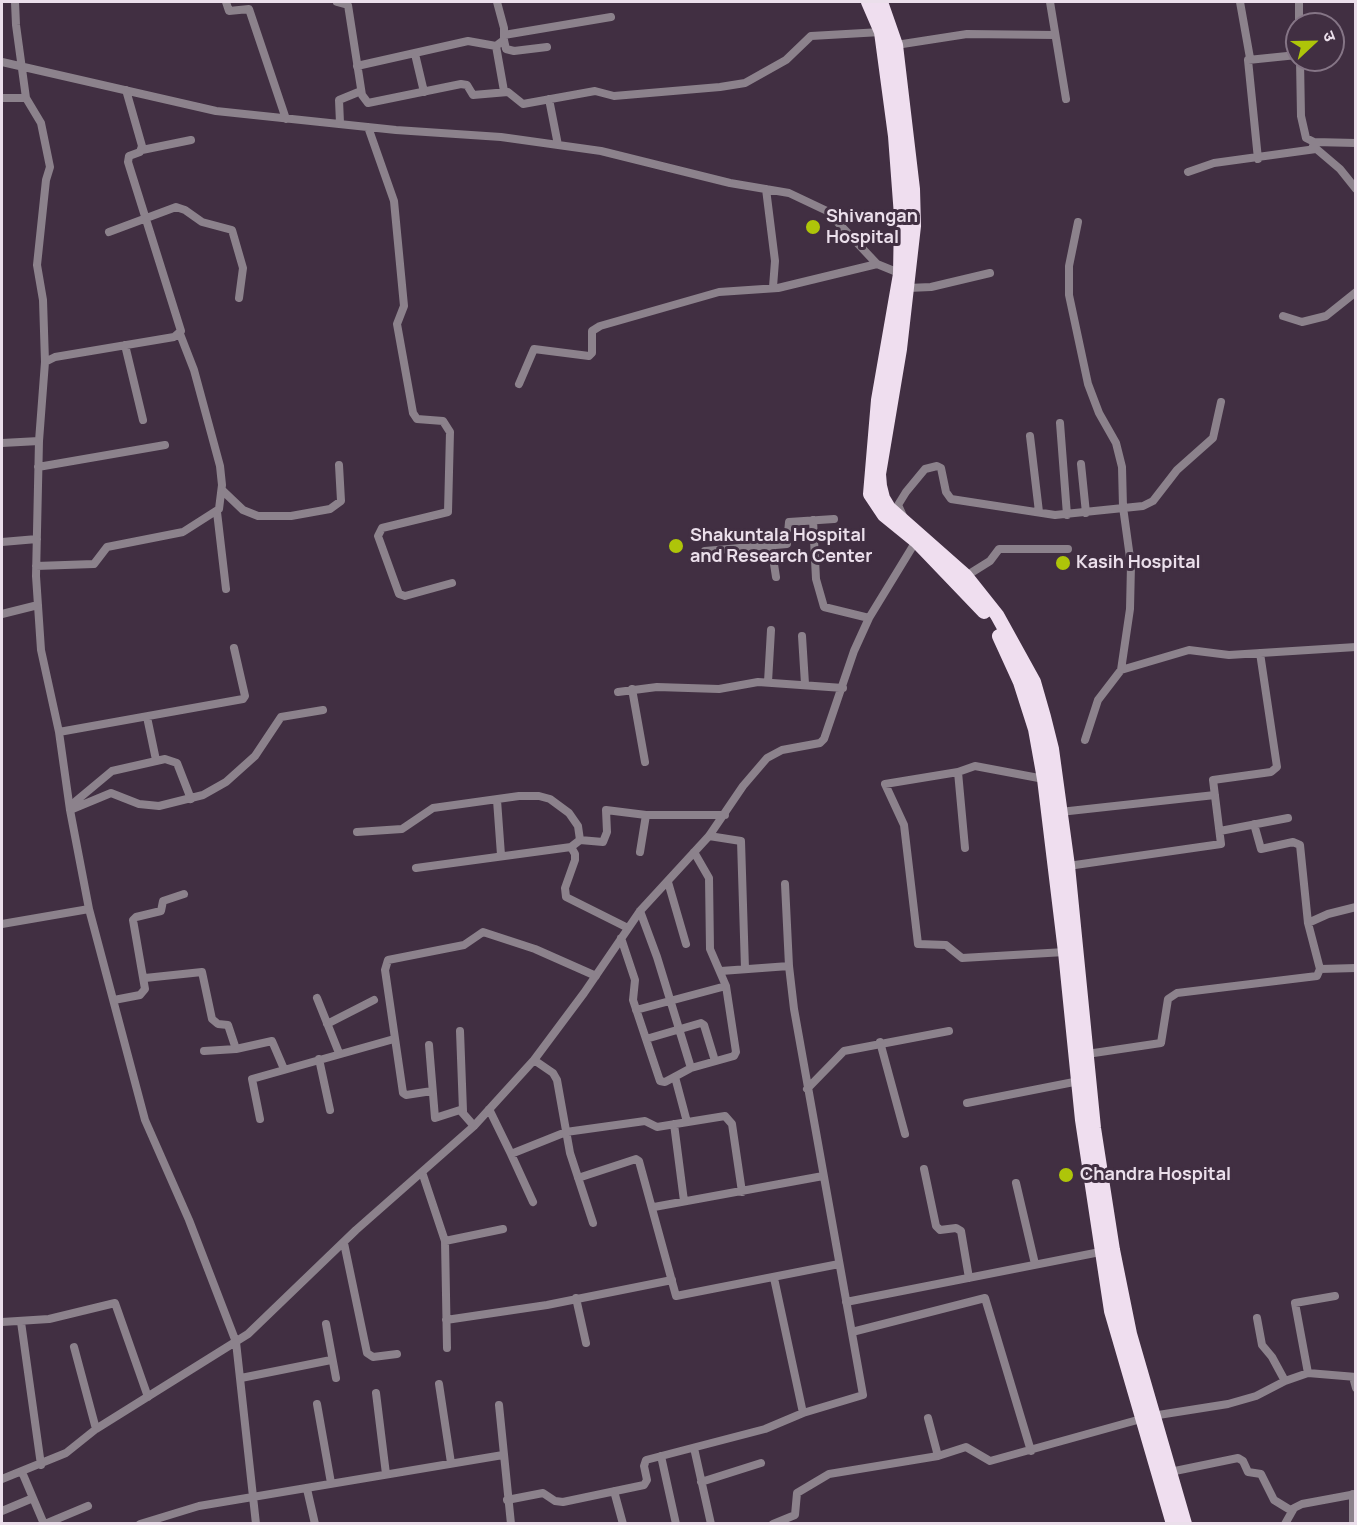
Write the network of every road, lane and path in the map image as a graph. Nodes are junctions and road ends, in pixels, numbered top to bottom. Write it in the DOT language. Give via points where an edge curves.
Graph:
graph roads {
  1 [pos="15,2"];
  2 [pos="226,2"];
  3 [pos="337,2"];
  4 [pos="497,2"];
  5 [pos="868,2"];
  6 [pos="881,2"];
  7 [pos="1050,2"];
  8 [pos="1240,2"];
  9 [pos="248,5"];
  10 [pos="611,17"];
  11 [pos="881,32"];
  12 [pos="1055,35"];
  13 [pos="504,38"];
  14 [pos="896,45"];
  15 [pos="496,46"];
  16 [pos="547,47"];
  17 [pos="415,54"];
  18 [pos="1285,56"];
  19 [pos="1250,58"];
  20 [pos="2,62"];
  21 [pos="23,66"];
  22 [pos="357,66"];
  23 [pos="1300,72"];
  24 [pos="126,90"];
  25 [pos="361,91"];
  26 [pos="504,91"];
  27 [pos="424,92"];
  28 [pos="2,98"];
  29 [pos="26,98"];
  30 [pos="549,99"];
  31 [pos="1066,99"];
  32 [pos="286,119"];
  33 [pos="340,123"];
  34 [pos="368,127"];
  35 [pos="191,140"];
  36 [pos="1308,141"];
  37 [pos="1356,143"];
  38 [pos="558,145"];
  39 [pos="1316,149"];
  40 [pos="142,150"];
  41 [pos="1258,159"];
  42 [pos="1188,172"];
  43 [pos="766,189"];
  44 [pos="1356,189"];
  45 [pos="146,217"];
  46 [pos="1078,222"];
  47 [pos="109,232"];
  48 [pos="876,264"];
  49 [pos="990,273"];
  50 [pos="906,280"];
  51 [pos="774,287"];
  52 [pos="1356,292"];
  53 [pos="239,298"];
  54 [pos="1283,316"];
  55 [pos="180,334"];
  56 [pos="125,345"];
  57 [pos="45,362"];
  58 [pos="519,384"];
  59 [pos="1221,402"];
  60 [pos="143,420"];
  61 [pos="1060,423"];
  62 [pos="1030,436"];
  63 [pos="39,441"];
  64 [pos="2,443"];
  65 [pos="165,445"];
  66 [pos="1081,464"];
  67 [pos="339,465"];
  68 [pos="38,467"];
  69 [pos="222,490"];
  70 [pos="1122,507"];
  71 [pos="217,512"];
  72 [pos="1039,512"];
  73 [pos="1086,513"];
  74 [pos="1067,515"];
  75 [pos="834,519"];
  76 [pos="813,520"];
  77 [pos="907,521"];
  78 [pos="37,539"];
  79 [pos="2,542"];
  80 [pos="916,542"];
  81 [pos="771,545"];
  82 [pos="1068,549"];
  83 [pos="705,551"];
  84 [pos="36,566"];
  85 [pos="966,576"];
  86 [pos="776,577"];
  87 [pos="452,583"];
  88 [pos="226,590"];
  89 [pos="38,605"];
  90 [pos="2,614"];
  91 [pos="870,618"];
  92 [pos="771,630"];
  93 [pos="802,636"];
  94 [pos="1356,646"];
  95 [pos="234,648"];
  96 [pos="1260,653"];
  97 [pos="1121,670"];
  98 [pos="768,682"];
  99 [pos="805,684"];
  100 [pos="843,688"];
  101 [pos="632,689"];
  102 [pos="618,692"];
  103 [pos="322,710"];
  104 [pos="147,717"];
  105 [pos="59,732"];
  106 [pos="1085,740"];
  107 [pos="156,760"];
  108 [pos="645,762"];
  109 [pos="958,772"];
  110 [pos="1044,779"];
  111 [pos="1215,795"];
  112 [pos="191,799"];
  113 [pos="497,800"];
  114 [pos="71,809"];
  115 [pos="1060,812"];
  116 [pos="646,815"];
  117 [pos="725,815"];
  118 [pos="1288,818"];
  119 [pos="1254,825"];
  120 [pos="1220,831"];
  121 [pos="357,832"];
  122 [pos="709,836"];
  123 [pos="580,840"];
  124 [pos="571,847"];
  125 [pos="965,848"];
  126 [pos="640,852"];
  127 [pos="694,852"];
  128 [pos="501,855"];
  129 [pos="1068,866"];
  130 [pos="416,868"];
  131 [pos="668,882"];
  132 [pos="785,884"];
  133 [pos="184,894"];
  134 [pos="1356,907"];
  135 [pos="89,909"];
  136 [pos="640,911"];
  137 [pos="1308,922"];
  138 [pos="2,924"];
  139 [pos="628,928"];
  140 [pos="621,938"];
  141 [pos="686,944"];
  142 [pos="1065,952"];
  143 [pos="789,966"];
  144 [pos="1356,968"];
  145 [pos="745,969"];
  146 [pos="1320,969"];
  147 [pos="721,971"];
  148 [pos="596,976"];
  149 [pos="145,978"];
  150 [pos="726,986"];
  151 [pos="317,998"];
  152 [pos="114,1000"];
  153 [pos="374,1000"];
  154 [pos="670,1000"];
  155 [pos="636,1010"];
  156 [pos="327,1024"];
  157 [pos="679,1029"];
  158 [pos="460,1031"];
  159 [pos="949,1031"];
  160 [pos="394,1039"];
  161 [pos="646,1040"];
  162 [pos="880,1042"];
  163 [pos="429,1045"];
  164 [pos="236,1049"];
  165 [pos="204,1051"];
  166 [pos="339,1053"];
  167 [pos="1087,1054"];
  168 [pos="319,1059"];
  169 [pos="534,1060"];
  170 [pos="715,1061"];
  171 [pos="691,1068"];
  172 [pos="284,1069"];
  173 [pos="675,1077"];
  174 [pos="1079,1081"];
  175 [pos="807,1089"];
  176 [pos="432,1091"];
  177 [pos="967,1103"];
  178 [pos="489,1109"];
  179 [pos="330,1110"];
  180 [pos="463,1111"];
  181 [pos="260,1119"];
  182 [pos="687,1122"];
  183 [pos="674,1124"];
  184 [pos="474,1126"];
  185 [pos="566,1132"];
  186 [pos="905,1134"];
  187 [pos="511,1154"];
  188 [pos="924,1169"];
  189 [pos="422,1172"];
  190 [pos="823,1176"];
  191 [pos="578,1178"];
  192 [pos="1016,1183"];
  193 [pos="741,1191"];
  194 [pos="533,1202"];
  195 [pos="684,1202"];
  196 [pos="654,1207"];
  197 [pos="593,1222"];
  198 [pos="503,1229"];
  199 [pos="445,1241"];
  200 [pos="344,1243"];
  201 [pos="1100,1252"];
  202 [pos="839,1264"];
  203 [pos="1035,1264"];
  204 [pos="774,1278"];
  205 [pos="969,1278"];
  206 [pos="672,1280"];
  207 [pos="1335,1296"];
  208 [pos="576,1298"];
  209 [pos="846,1302"];
  210 [pos="1257,1318"];
  211 [pos="446,1320"];
  212 [pos="2,1322"];
  213 [pos="21,1322"];
  214 [pos="326,1324"];
  215 [pos="852,1332"];
  216 [pos="236,1342"];
  217 [pos="586,1343"];
  218 [pos="74,1347"];
  219 [pos="447,1348"];
  220 [pos="396,1354"];
  221 [pos="331,1360"];
  222 [pos="1308,1373"];
  223 [pos="1354,1377"];
  224 [pos="241,1378"];
  225 [pos="336,1378"];
  226 [pos="1285,1381"];
  227 [pos="440,1384"];
  228 [pos="1356,1388"];
  229 [pos="376,1393"];
  230 [pos="148,1397"];
  231 [pos="317,1404"];
  232 [pos="499,1405"];
  233 [pos="804,1413"];
  234 [pos="928,1418"];
  235 [pos="1147,1418"];
  236 [pos="96,1430"];
  237 [pos="694,1448"];
  238 [pos="1031,1450"];
  239 [pos="503,1455"];
  240 [pos="661,1456"];
  241 [pos="938,1456"];
  242 [pos="451,1463"];
  243 [pos="761,1463"];
  244 [pos="41,1465"];
  245 [pos="22,1472"];
  246 [pos="1170,1472"];
  247 [pos="386,1474"];
  248 [pos="2,1479"];
  249 [pos="701,1482"];
  250 [pos="331,1483"];
  251 [pos="307,1489"];
  252 [pos="614,1491"];
  253 [pos="1354,1494"];
  254 [pos="33,1498"];
  255 [pos="252,1499"];
  256 [pos="507,1500"];
  257 [pos="88,1506"];
  258 [pos="2,1511"];
  259 [pos="1292,1511"];
  260 [pos="45,1524"];
  261 [pos="140,1524"];
  262 [pos="255,1524"];
  263 [pos="315,1524"];
  264 [pos="512,1524"];
  265 [pos="623,1524"];
  266 [pos="676,1524"];
  267 [pos="711,1524"];
  268 [pos="773,1524"];
  269 [pos="1173,1524"];
  270 [pos="1185,1524"];
  271 [pos="1286,1524"];
  272 [pos="1353,1524"];
  1 -- 21 [label="street"];
  2 -- 9 [label="street" via="229,11"];
  3 -- 22 [label="street" via="348,5"];
  4 -- 13 [label="street"];
  5 -- 11 [label="highway"];
  6 -- 14 [label="highway"];
  7 -- 12 [label="street"];
  8 -- 19 [label="street"];
  9 -- 32 [label="street"];
  10 -- 13 [label="street"];
  11 -- 30 [label="street" via="811,36 786,60 745,83 660,94 614,96 595,91"];
  11 -- 50 [label="highway" via="900,188"];
  12 -- 14 [label="street" via="967,34"];
  12 -- 31 [label="street"];
  13 -- 15 [label="street"];
  13 -- 16 [label="street" via="506,49 514,51"];
  14 -- 50 [label="highway" via="913,189 914,226"];
  15 -- 17 [label="street" via="468,41"];
  15 -- 26 [label="street"];
  17 -- 22 [label="street"];
  17 -- 27 [label="street"];
  18 -- 19 [label="street"];
  19 -- 41 [label="street" via="1247,65"];
  20 -- 21 [label="street"];
  21 -- 24 [label="street"];
  21 -- 29 [label="street"];
  22 -- 25 [label="street"];
  23 -- 36 [label="street" via="1301,116"];
  24 -- 32 [label="street" via="216,111"];
  24 -- 40 [label="street"];
  25 -- 27 [label="street" via="368,103"];
  25 -- 33 [label="street" via="339,100"];
  26 -- 27 [label="street" via="473,95 461,84"];
  26 -- 30 [label="street" via="523,104"];
  28 -- 29 [label="street"];
  29 -- 57 [label="street" via="41,123 50,167 37,265 43,300"];
  30 -- 38 [label="street"];
  32 -- 33 [label="street"];
  33 -- 34 [label="street"];
  34 -- 38 [label="street"];
  34 -- 87 [label="street" via="394,201 404,306 397,324 413,413 417,419 443,421 450,432 448,512 382,528 378,536 399,594 405,596"];
  35 -- 40 [label="street"];
  36 -- 37 [label="street"];
  36 -- 39 [label="street"];
  38 -- 43 [label="street" via="601,151"];
  39 -- 41 [label="street"];
  39 -- 44 [label="street"];
  40 -- 45 [label="street" via="128,159"];
  41 -- 42 [label="street" via="1214,163"];
  43 -- 48 [label="street" via="789,193 827,211"];
  43 -- 51 [label="street" via="775,261"];
  45 -- 47 [label="street"];
  45 -- 53 [label="street" via="181,207 202,222 232,230 243,268"];
  45 -- 55 [label="street" via="181,326"];
  46 -- 70 [label="street" via="1069,266 1069,295 1088,384 1116,443 1122,467"];
  48 -- 50 [label="street"];
  48 -- 51 [label="street"];
  49 -- 50 [label="street" via="931,287"];
  50 -- 77 [label="highway" via="879,474 883,498"];
  50 -- 80 [label="highway" via="878,400 869,482 875,505"];
  51 -- 58 [label="street" via="708,295 600,326 592,331 589,356 537,347 531,352"];
  52 -- 54 [label="street" via="1326,316 1302,322"];
  55 -- 56 [label="street"];
  55 -- 69 [label="street" via="194,370"];
  56 -- 57 [label="street"];
  56 -- 60 [label="street"];
  57 -- 63 [label="street"];
  59 -- 70 [label="street" via="1216,432 1207,445 1177,470 1149,503"];
  61 -- 74 [label="street"];
  62 -- 72 [label="street"];
  63 -- 64 [label="street"];
  63 -- 68 [label="street"];
  65 -- 68 [label="street"];
  66 -- 73 [label="street"];
  67 -- 69 [label="street" via="341,501 330,510 258,516 243,510"];
  68 -- 78 [label="street"];
  69 -- 71 [label="street"];
  70 -- 73 [label="street"];
  70 -- 97 [label="street" via="1131,565 1131,609"];
  71 -- 84 [label="street" via="183,532 107,547 94,564"];
  71 -- 88 [label="street"];
  72 -- 74 [label="street"];
  72 -- 77 [label="street" via="951,499 937,466 924,470 899,503"];
  73 -- 74 [label="street"];
  75 -- 76 [label="street"];
  76 -- 81 [label="street" via="789,522 789,543"];
  76 -- 91 [label="street" via="816,579 824,608"];
  77 -- 85 [label="highway"];
  78 -- 79 [label="street"];
  78 -- 84 [label="street"];
  80 -- 91 [label="street"];
  80 -- 110 [label="highway" via="980,606 1001,640 1035,729"];
  81 -- 83 [label="street"];
  81 -- 86 [label="street"];
  82 -- 85 [label="street" via="999,549 990,561"];
  84 -- 89 [label="street"];
  85 -- 115 [label="highway" via="997,615 1034,682 1052,749"];
  89 -- 90 [label="street"];
  89 -- 105 [label="street" via="41,650"];
  91 -- 100 [label="street" via="854,651"];
  92 -- 98 [label="street"];
  93 -- 99 [label="street"];
  94 -- 96 [label="street"];
  95 -- 104 [label="street" via="243,699"];
  96 -- 97 [label="street" via="1229,655 1189,650"];
  96 -- 111 [label="street" via="1268,689 1276,769 1216,778 1212,783"];
  97 -- 106 [label="street" via="1098,700"];
  98 -- 99 [label="street"];
  98 -- 101 [label="street" via="719,689"];
  99 -- 100 [label="street"];
  100 -- 117 [label="street" via="824,739 767,758"];
  101 -- 102 [label="street"];
  101 -- 108 [label="street"];
  103 -- 112 [label="street" via="281,717 240,771 215,789"];
  104 -- 105 [label="street"];
  104 -- 107 [label="street"];
  105 -- 114 [label="street"];
  107 -- 112 [label="street" via="172,759 177,763"];
  107 -- 114 [label="street" via="112,771"];
  109 -- 110 [label="street" via="975,766"];
  109 -- 125 [label="street"];
  109 -- 142 [label="street" via="885,784 904,825 918,944 946,945 962,958"];
  110 -- 142 [label="highway"];
  111 -- 115 [label="street"];
  111 -- 120 [label="street"];
  112 -- 114 [label="street" via="146,806 114,793"];
  113 -- 121 [label="street" via="433,808 394,832"];
  113 -- 123 [label="street" via="519,796 550,799 575,819"];
  113 -- 128 [label="street"];
  114 -- 135 [label="street"];
  115 -- 129 [label="highway"];
  116 -- 117 [label="street"];
  116 -- 123 [label="street" via="606,810 605,840"];
  116 -- 126 [label="street"];
  117 -- 122 [label="street"];
  118 -- 119 [label="street"];
  119 -- 120 [label="street"];
  119 -- 137 [label="street" via="1261,849 1293,842 1300,845"];
  120 -- 129 [label="street" via="1221,844"];
  122 -- 127 [label="street"];
  122 -- 145 [label="street" via="741,841"];
  123 -- 124 [label="street"];
  124 -- 128 [label="street"];
  124 -- 139 [label="street" via="575,860 565,888 566,897"];
  127 -- 131 [label="street"];
  127 -- 147 [label="street" via="709,878 710,949"];
  128 -- 130 [label="street"];
  129 -- 167 [label="highway"];
  131 -- 136 [label="street"];
  131 -- 141 [label="street"];
  132 -- 143 [label="street"];
  133 -- 149 [label="street" via="163,901 161,911 133,920"];
  134 -- 137 [label="street"];
  135 -- 138 [label="street"];
  135 -- 152 [label="street"];
  136 -- 139 [label="street"];
  136 -- 154 [label="street"];
  137 -- 146 [label="street"];
  139 -- 140 [label="street"];
  140 -- 148 [label="street"];
  140 -- 155 [label="street" via="635,980"];
  142 -- 174 [label="highway"];
  143 -- 145 [label="street"];
  143 -- 175 [label="street"];
  144 -- 146 [label="street"];
  145 -- 147 [label="street"];
  146 -- 167 [label="street" via="1317,976 1304,979 1177,993 1168,999 1161,1043"];
  147 -- 150 [label="street"];
  148 -- 160 [label="street" via="535,949 483,932 464,945 393,957 385,970"];
  148 -- 169 [label="street"];
  149 -- 152 [label="street" via="143,993"];
  149 -- 164 [label="street" via="202,972 212,1020 228,1025"];
  150 -- 154 [label="street"];
  150 -- 170 [label="street" via="735,1054"];
  151 -- 156 [label="street"];
  152 -- 216 [label="street" via="145,1120"];
  153 -- 156 [label="street"];
  154 -- 155 [label="street"];
  154 -- 157 [label="street"];
  155 -- 161 [label="street"];
  156 -- 166 [label="street"];
  157 -- 161 [label="street"];
  157 -- 170 [label="street" via="703,1024"];
  157 -- 171 [label="street"];
  158 -- 180 [label="street"];
  159 -- 162 [label="street"];
  160 -- 166 [label="street"];
  160 -- 176 [label="street" via="403,1093"];
  161 -- 173 [label="street" via="660,1081"];
  162 -- 175 [label="street" via="840,1053"];
  162 -- 186 [label="street"];
  163 -- 176 [label="street"];
  164 -- 165 [label="street"];
  164 -- 172 [label="street" via="272,1041"];
  166 -- 168 [label="street"];
  167 -- 235 [label="highway" via="1113,1250"];
  168 -- 172 [label="street"];
  168 -- 179 [label="street"];
  169 -- 178 [label="street"];
  169 -- 185 [label="street" via="555,1076"];
  170 -- 171 [label="street"];
  171 -- 173 [label="street"];
  172 -- 181 [label="street" via="252,1079"];
  173 -- 182 [label="street"];
  174 -- 177 [label="street"];
  174 -- 201 [label="highway"];
  175 -- 190 [label="street"];
  176 -- 180 [label="street" via="437,1119 456,1110"];
  178 -- 184 [label="street"];
  178 -- 187 [label="street"];
  180 -- 184 [label="street"];
  182 -- 183 [label="street"];
  182 -- 193 [label="street" via="725,1116 730,1119"];
  183 -- 185 [label="street" via="653,1127 645,1121"];
  183 -- 195 [label="street"];
  184 -- 189 [label="street"];
  185 -- 187 [label="street"];
  185 -- 191 [label="street"];
  187 -- 194 [label="street"];
  188 -- 205 [label="street" via="936,1226 939,1230 961,1231"];
  189 -- 199 [label="street"];
  189 -- 200 [label="street"];
  190 -- 193 [label="street"];
  190 -- 202 [label="street"];
  191 -- 196 [label="street" via="639,1161"];
  191 -- 197 [label="street"];
  192 -- 203 [label="street"];
  193 -- 195 [label="street"];
  195 -- 196 [label="street"];
  196 -- 206 [label="street"];
  198 -- 199 [label="street"];
  199 -- 211 [label="street"];
  200 -- 216 [label="street"];
  200 -- 220 [label="street" via="367,1353 373,1357"];
  201 -- 203 [label="street"];
  201 -- 235 [label="highway" via="1111,1311"];
  202 -- 204 [label="street"];
  202 -- 209 [label="street"];
  203 -- 205 [label="street"];
  204 -- 206 [label="street" via="676,1296"];
  204 -- 233 [label="street"];
  205 -- 209 [label="street"];
  206 -- 208 [label="street"];
  207 -- 222 [label="street" via="1295,1303"];
  208 -- 211 [label="street"];
  208 -- 217 [label="street"];
  209 -- 215 [label="street"];
  210 -- 226 [label="street" via="1262,1346"];
  211 -- 219 [label="street"];
  212 -- 213 [label="street"];
  213 -- 230 [label="street" via="115,1303"];
  213 -- 244 [label="street"];
  214 -- 221 [label="street"];
  215 -- 233 [label="street" via="863,1395"];
  215 -- 238 [label="street" via="985,1298"];
  216 -- 224 [label="street"];
  216 -- 230 [label="street"];
  218 -- 236 [label="street"];
  221 -- 224 [label="street"];
  221 -- 225 [label="street"];
  222 -- 223 [label="street"];
  222 -- 226 [label="street"];
  223 -- 228 [label="street"];
  224 -- 255 [label="street"];
  226 -- 235 [label="street" via="1256,1396 1228,1404"];
  227 -- 242 [label="street"];
  229 -- 247 [label="street"];
  230 -- 236 [label="street"];
  231 -- 250 [label="street"];
  232 -- 239 [label="street"];
  233 -- 237 [label="street" via="765,1429"];
  234 -- 241 [label="street"];
  235 -- 238 [label="street"];
  235 -- 246 [label="highway"];
  235 -- 269 [label="highway"];
  236 -- 244 [label="street" via="66,1453"];
  237 -- 240 [label="street"];
  237 -- 249 [label="street"];
  238 -- 241 [label="street" via="996,1461 985,1460 966,1447"];
  239 -- 242 [label="street"];
  239 -- 256 [label="street"];
  240 -- 252 [label="street" via="644,1462 647,1483"];
  240 -- 266 [label="street"];
  241 -- 268 [label="street" via="829,1474 797,1493 795,1515"];
  242 -- 247 [label="street"];
  243 -- 249 [label="street"];
  244 -- 245 [label="street"];
  245 -- 248 [label="street"];
  245 -- 254 [label="street"];
  246 -- 259 [label="street" via="1238,1458 1248,1472 1261,1474 1274,1500"];
  246 -- 270 [label="highway"];
  247 -- 250 [label="street"];
  249 -- 267 [label="street"];
  250 -- 251 [label="street"];
  251 -- 255 [label="street"];
  251 -- 263 [label="street"];
  252 -- 256 [label="street" via="564,1502 543,1493"];
  252 -- 265 [label="street"];
  253 -- 259 [label="street" via="1302,1504"];
  253 -- 272 [label="street"];
  254 -- 258 [label="street"];
  254 -- 260 [label="street"];
  255 -- 261 [label="street" via="199,1506"];
  255 -- 262 [label="street"];
  256 -- 264 [label="street"];
  257 -- 260 [label="street"];
  259 -- 271 [label="street"];
}
